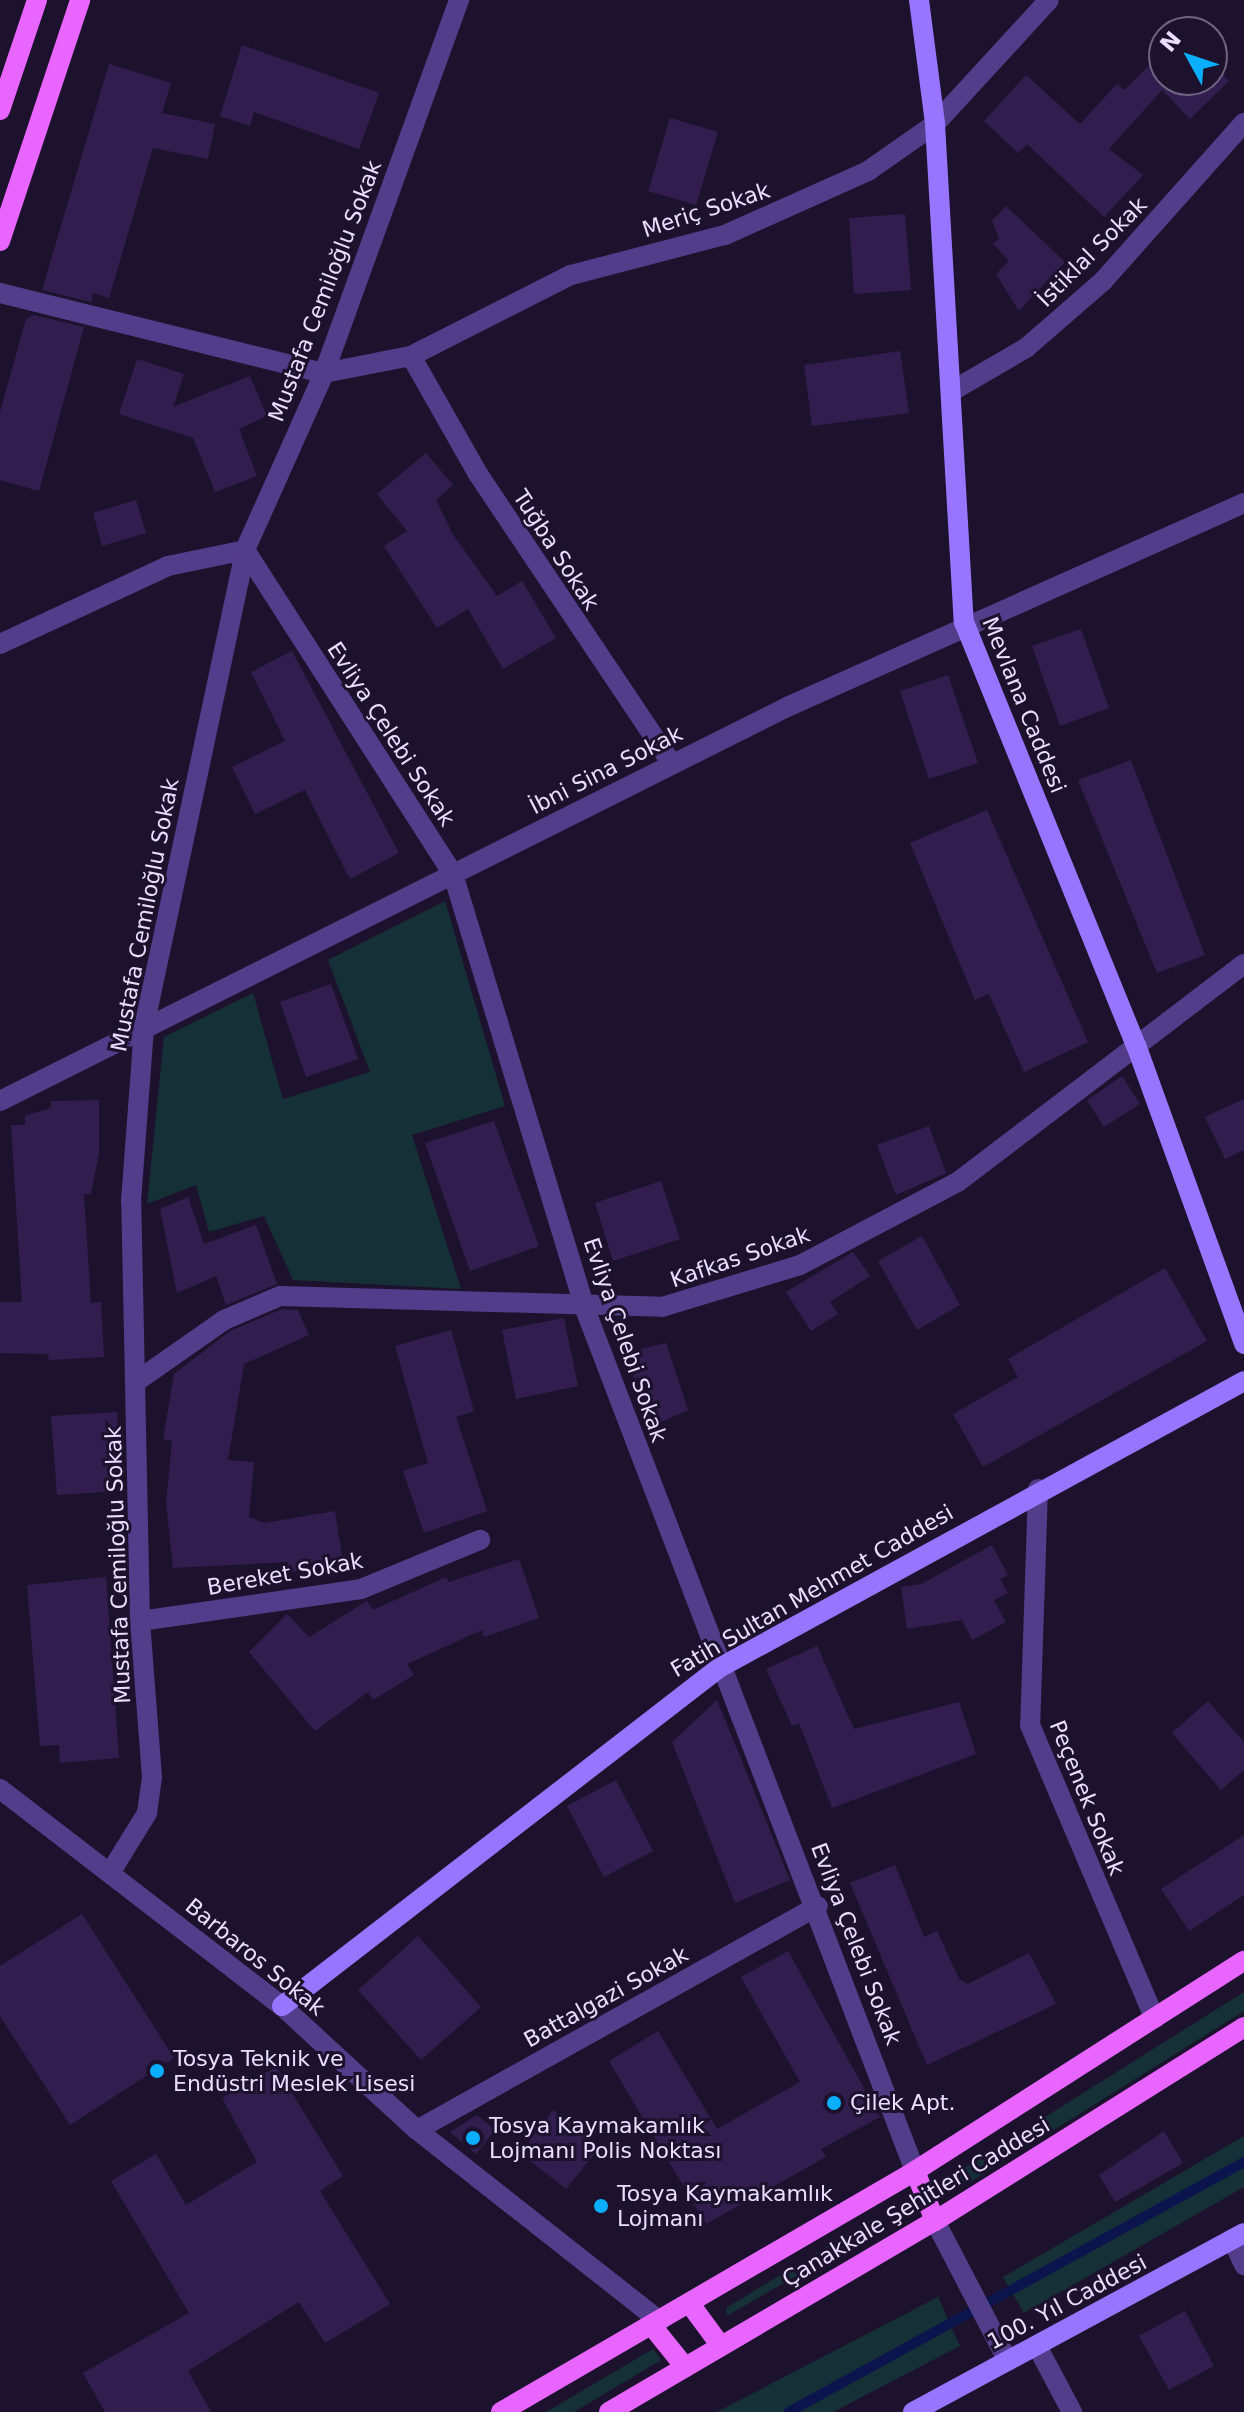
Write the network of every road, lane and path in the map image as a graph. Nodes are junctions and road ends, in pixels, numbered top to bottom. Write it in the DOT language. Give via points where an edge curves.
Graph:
graph roads {
  1 [pos="37,0"];
  2 [pos="80,0"];
  3 [pos="459,0"];
  4 [pos="919,0"];
  5 [pos="1049,0"];
  6 [pos="0,110"];
  7 [pos="1244,123"];
  8 [pos="935,124"];
  9 [pos="0,241"];
  10 [pos="0,293"];
  11 [pos="411,356"];
  12 [pos="324,373"];
  13 [pos="952,391"];
  14 [pos="1244,503"];
  15 [pos="245,550"];
  16 [pos="964,622"];
  17 [pos="0,644"];
  18 [pos="672,764"];
  19 [pos="453,874"];
  20 [pos="1244,964"];
  21 [pos="144,1027"];
  22 [pos="1136,1045"];
  23 [pos="0,1101"];
  24 [pos="585,1309"];
  25 [pos="1244,1344"];
  26 [pos="137,1381"];
  27 [pos="1244,1381"];
  28 [pos="1038,1489"];
  29 [pos="480,1540"];
  30 [pos="140,1621"];
  31 [pos="719,1668"];
  32 [pos="0,1789"];
  33 [pos="110,1873"];
  34 [pos="818,1906"];
  35 [pos="1244,1961"];
  36 [pos="282,2006"];
  37 [pos="1155,2019"];
  38 [pos="1244,2027"];
  39 [pos="417,2130"];
  40 [pos="915,2171"];
  41 [pos="935,2221"];
  42 [pos="1238,2236"];
  43 [pos="1244,2265"];
  44 [pos="690,2304"];
  45 [pos="656,2324"];
  46 [pos="721,2346"];
  47 [pos="1037,2346"];
  48 [pos="1008,2361"];
  49 [pos="685,2367"];
  50 [pos="501,2412"];
  51 [pos="609,2412"];
  52 [pos="913,2412"];
  53 [pos="1072,2412"];
  1 -- 6 [label="main road"];
  2 -- 9 [label="main road"];
  3 -- 12 [label="street, Mustafa Cemiloğlu Sokak"];
  4 -- 8 [label="street, Mevlana Caddesi"];
  5 -- 8 [label="street, Meriç Sokak"];
  7 -- 13 [label="street, İstiklal Sokak" via="1093,290 1026,348"];
  8 -- 11 [label="street, Meriç Sokak" via="868,171 765,220 571,275"];
  8 -- 13 [label="street, Mevlana Caddesi"];
  10 -- 12 [label="street"];
  11 -- 12 [label="street, Meriç Sokak"];
  11 -- 18 [label="street, Tuğba Sokak" via="495,501"];
  12 -- 15 [label="street, Mustafa Cemiloğlu Sokak"];
  13 -- 16 [label="street, Mevlana Caddesi"];
  14 -- 16 [label="street, İbni Sina Sokak"];
  15 -- 17 [label="street" via="168,566"];
  15 -- 19 [label="street, Evliya Çelebi Sokak"];
  15 -- 21 [label="street, Mustafa Cemiloğlu Sokak"];
  16 -- 18 [label="street, İbni Sina Sokak"];
  16 -- 22 [label="street, Mevlana Caddesi"];
  18 -- 19 [label="street, İbni Sina Sokak"];
  19 -- 21 [label="street, İbni Sina Sokak"];
  19 -- 24 [label="street, Evliya Çelebi Sokak"];
  20 -- 22 [label="street, Kafkas Sokak"];
  21 -- 23 [label="street, İbni Sina Sokak"];
  21 -- 26 [label="street, Mustafa Cemiloğlu Sokak" via="131,1201"];
  22 -- 24 [label="street, Kafkas Sokak" via="959,1181 851,1242 685,1303"];
  22 -- 25 [label="street, Mevlana Caddesi"];
  24 -- 26 [label="street, Kafkas Sokak" via="280,1296 224,1320"];
  24 -- 31 [label="street, Evliya Çelebi Sokak"];
  26 -- 30 [label="street, Mustafa Cemiloğlu Sokak"];
  27 -- 28 [label="street, Fatih Sultan Mehmet Caddesi"];
  28 -- 31 [label="street, Fatih Sultan Mehmet Caddesi"];
  28 -- 37 [label="street, Peçenek Sokak" via="1030,1725"];
  29 -- 30 [label="street, Bereket Sokak" via="361,1589"];
  30 -- 33 [label="street, Mustafa Cemiloğlu Sokak" via="152,1777 147,1813"];
  31 -- 34 [label="street, Evliya Çelebi Sokak"];
  31 -- 36 [label="street, Fatih Sultan Mehmet Caddesi"];
  32 -- 33 [label="street, Barbaros Sokak"];
  33 -- 36 [label="street, Barbaros Sokak"];
  34 -- 39 [label="street, Battalgazi Sokak"];
  34 -- 40 [label="street, Evliya Çelebi Sokak"];
  35 -- 37 [label="main road, Çanakkale Şehitleri Caddesi"];
  36 -- 39 [label="street, Barbaros Sokak"];
  37 -- 40 [label="main road, Çanakkale Şehitleri Caddesi"];
  38 -- 41 [label="main road, Çanakkale Şehitleri Caddesi"];
  39 -- 45 [label="street, Barbaros Sokak"];
  40 -- 41 [label="main road"];
  40 -- 44 [label="main road, Çanakkale Şehitleri Caddesi"];
  41 -- 46 [label="main road, Çanakkale Şehitleri Caddesi"];
  41 -- 48 [label="street"];
  42 -- 43 [label="street"];
  42 -- 47 [label="street, 100. Yıl Caddesi"];
  44 -- 45 [label="main road, Çanakkale Şehitleri Caddesi"];
  44 -- 46 [label="main road"];
  45 -- 49 [label="main road"];
  45 -- 50 [label="main road, Çanakkale Şehitleri Caddesi"];
  46 -- 49 [label="main road, Çanakkale Şehitleri Caddesi"];
  47 -- 48 [label="street, 100. Yıl Caddesi"];
  47 -- 53 [label="street"];
  48 -- 52 [label="street, 100. Yıl Caddesi"];
  49 -- 51 [label="main road, Çanakkale Şehitleri Caddesi"];
}
